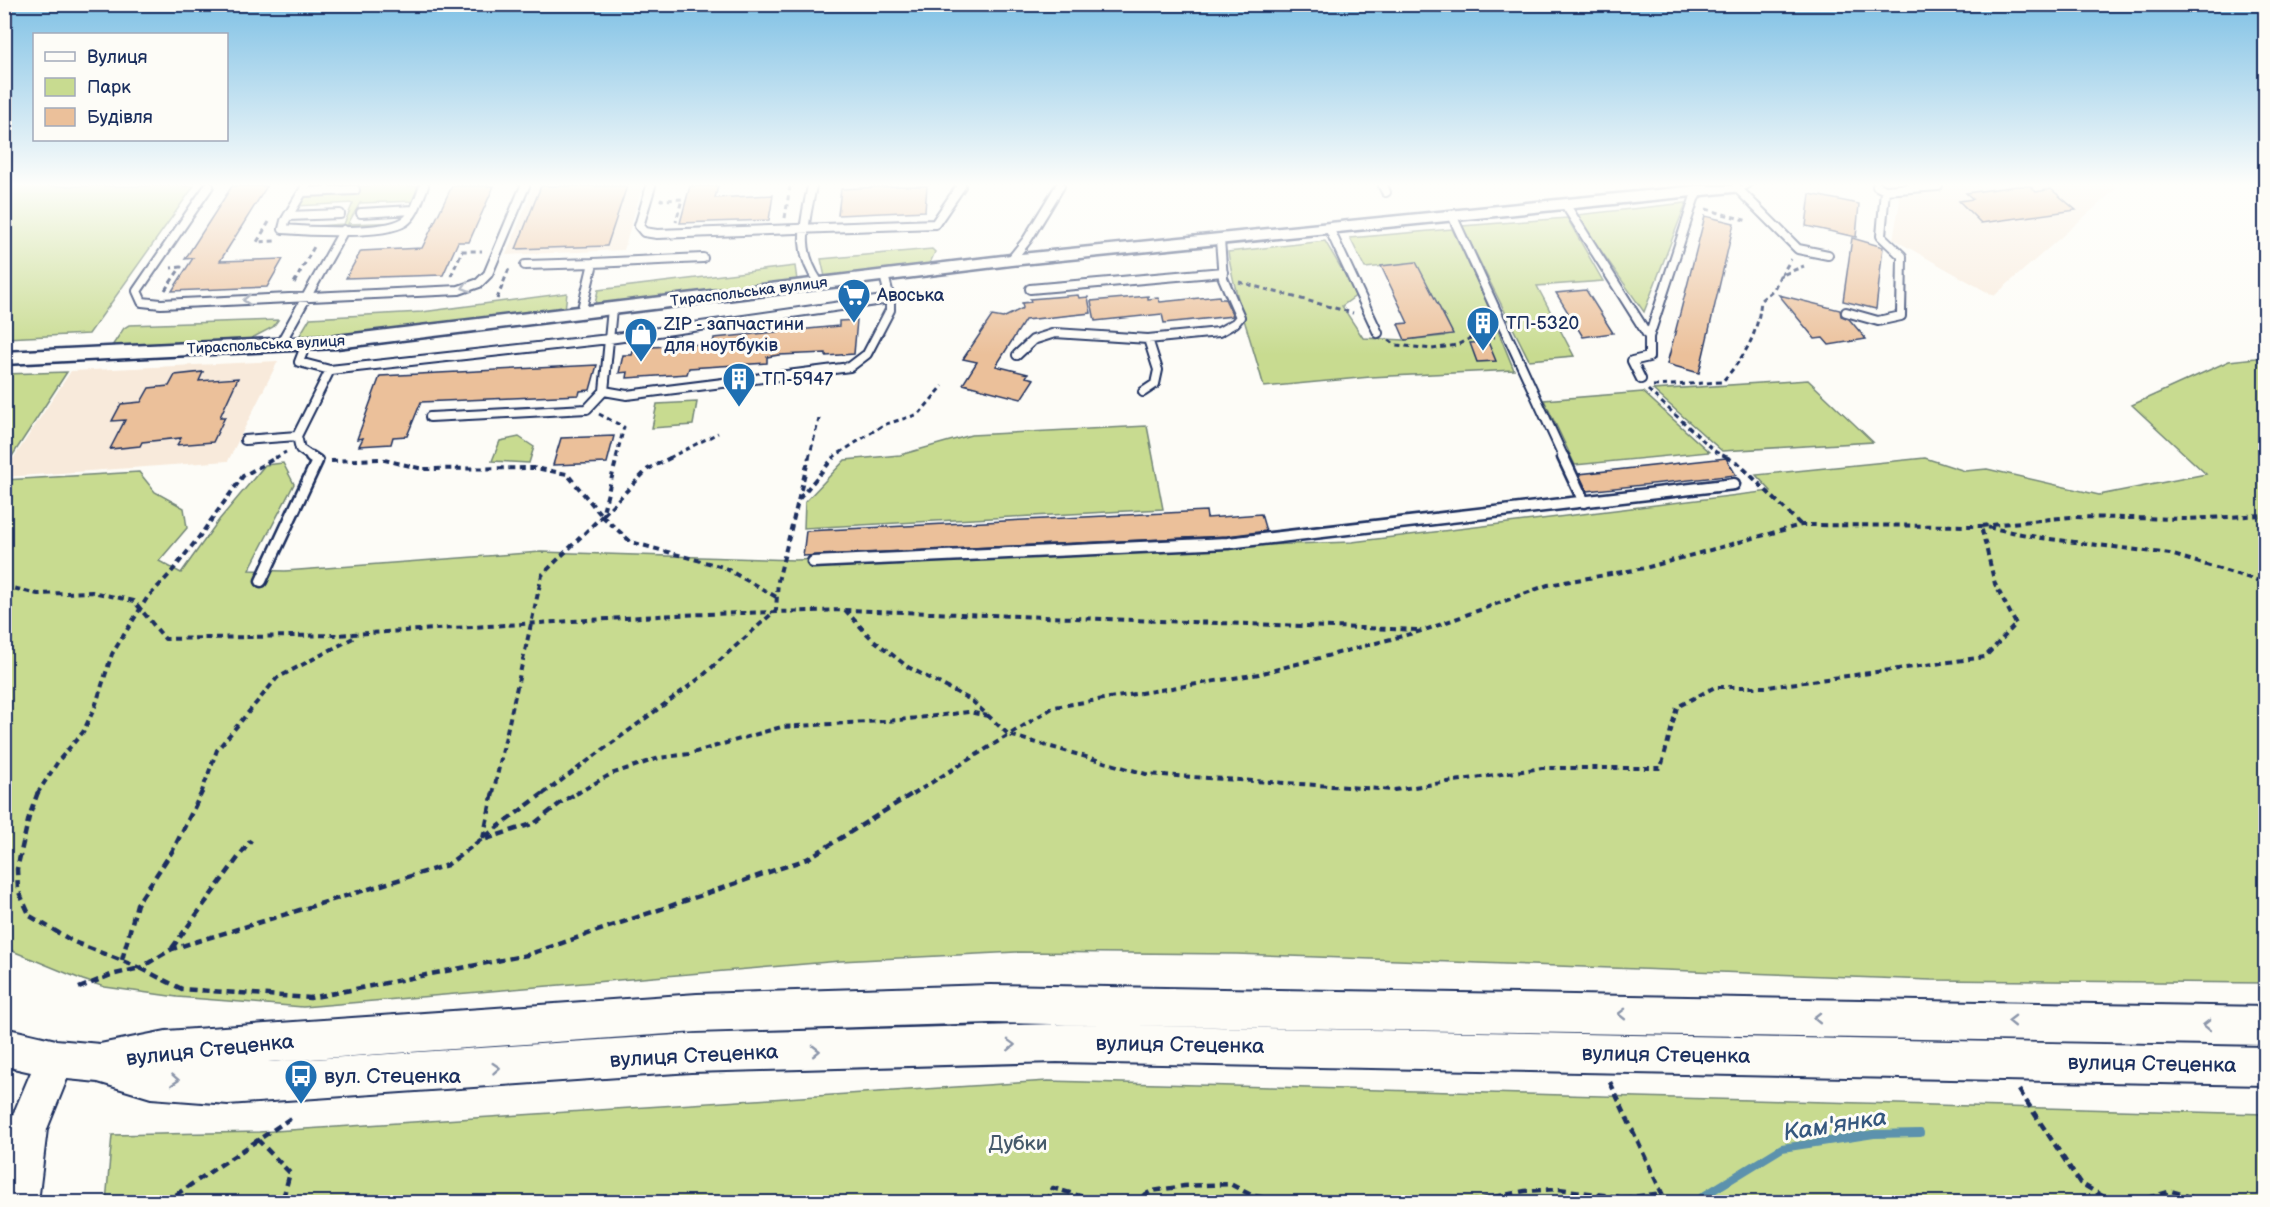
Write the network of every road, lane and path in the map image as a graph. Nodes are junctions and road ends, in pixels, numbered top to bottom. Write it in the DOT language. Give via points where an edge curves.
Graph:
graph roads {
  1 [pos="170,242"];
  2 [pos="317,242"];
  3 [pos="337,242"];
  4 [pos="501,242"];
  5 [pos="805,242"];
  6 [pos="1025,242"];
  7 [pos="1196,242"];
  8 [pos="1220,242"];
  9 [pos="1336,242"];
  10 [pos="1464,242"];
  11 [pos="1589,242"];
  12 [pos="1680,242"];
  13 [pos="1792,242"];
  14 [pos="1888,242"];
  15 [pos="484,251"];
  16 [pos="1828,255"];
  17 [pos="513,258"];
  18 [pos="703,258"];
  19 [pos="1011,260"];
  20 [pos="593,263"];
  21 [pos="525,265"];
  22 [pos="163,268"];
  23 [pos="884,275"];
  24 [pos="1223,275"];
  25 [pos="449,281"];
  26 [pos="819,284"];
  27 [pos="291,289"];
  28 [pos="1030,289"];
  29 [pos="174,294"];
  30 [pos="306,297"];
  31 [pos="497,298"];
  32 [pos="890,299"];
  33 [pos="612,309"];
  34 [pos="1846,312"];
  35 [pos="581,313"];
  36 [pos="1371,318"];
  37 [pos="1378,333"];
  38 [pos="1507,336"];
  39 [pos="1649,337"];
  40 [pos="609,339"];
  41 [pos="1148,339"];
  42 [pos="306,344"];
  43 [pos="279,346"];
  44 [pos="1017,355"];
  45 [pos="4,358"];
  46 [pos="330,370"];
  47 [pos="1641,379"];
  48 [pos="943,386"];
  49 [pos="604,391"];
  50 [pos="1143,392"];
  51 [pos="587,409"];
  52 [pos="820,416"];
  53 [pos="430,417"];
  54 [pos="718,434"];
  55 [pos="297,436"];
  56 [pos="244,440"];
  57 [pos="300,448"];
  58 [pos="317,461"];
  59 [pos="1734,484"];
  60 [pos="796,502"];
  61 [pos="1584,502"];
  62 [pos="2265,515"];
  63 [pos="602,516"];
  64 [pos="1801,525"];
  65 [pos="1981,526"];
  66 [pos="813,562"];
  67 [pos="261,581"];
  68 [pos="2265,583"];
  69 [pos="4,586"];
  70 [pos="778,598"];
  71 [pos="140,610"];
  72 [pos="776,610"];
  73 [pos="845,610"];
  74 [pos="531,623"];
  75 [pos="1425,630"];
  76 [pos="358,636"];
  77 [pos="989,716"];
  78 [pos="1009,735"];
  79 [pos="251,840"];
  80 [pos="483,840"];
  81 [pos="172,949"];
  82 [pos="122,960"];
  83 [pos="140,968"];
  84 [pos="79,988"];
  85 [pos="2265,1026"];
  86 [pos="4,1047"];
  87 [pos="56,1059"];
  88 [pos="98,1064"];
  89 [pos="2265,1066"];
  90 [pos="1608,1079"];
  91 [pos="2013,1081"];
  92 [pos="294,1116"];
  93 [pos="256,1140"];
  94 [pos="1662,1193"];
  95 [pos="18,1203"];
  96 [pos="165,1203"];
  97 [pos="282,1203"];
  98 [pos="1046,1203"];
  99 [pos="1100,1203"];
  100 [pos="1131,1203"];
  101 [pos="1285,1203"];
  102 [pos="1469,1203"];
  103 [pos="1666,1203"];
  104 [pos="2113,1203"];
  105 [pos="2135,1203"];
  106 [pos="2208,1203"];
  30 -- 1 [label="lane, one-way" via="142,302 137,291"];
  2 -- 27 [label="path"];
  3 -- 30 [label="lane"];
  4 -- 30 [label="lane, one-way" via="488,273 479,283 459,290"];
  5 -- 26 [label="lane" via="805,260"];
  6 -- 19 [label="lane"];
  7 -- 19 [label="street, Тираспольська вулиця"];
  8 -- 24 [label="lane"];
  9 -- 36 [label="lane"];
  10 -- 38 [label="lane"];
  11 -- 39 [label="lane"];
  12 -- 39 [label="lane"];
  13 -- 16 [label="lane" via="1798,249"];
  14 -- 34 [label="lane" via="1902,256 1901,316 1878,321"];
  15 -- 25 [label="path" via="462,251"];
  16 -- 64 [label="path" via="1780,276 1774,289 1761,300 1760,324 1747,354 1722,382 1646,387 1716,452 1738,464"];
  17 -- 31 [label="path"];
  18 -- 20 [label="lane"];
  19 -- 23 [label="street, Тираспольська вулиця"];
  20 -- 21 [label="lane"];
  20 -- 35 [label="lane"];
  22 -- 29 [label="path" via="181,267 163,294"];
  23 -- 26 [label="street, Тираспольська вулиця"];
  23 -- 32 [label="lane"];
  24 -- 28 [label="lane"];
  24 -- 36 [label="path"];
  24 -- 41 [label="lane" via="1239,317 1235,323 1219,332"];
  26 -- 33 [label="street, Тираспольська вулиця"];
  30 -- 43 [label="lane"];
  32 -- 40 [label="lane"];
  32 -- 49 [label="lane" via="890,310 867,354 850,368 627,395"];
  33 -- 35 [label="street, Тираспольська вулиця"];
  33 -- 40 [label="lane"];
  35 -- 42 [label="street, Тираспольська вулиця"];
  36 -- 37 [label="lane"];
  37 -- 38 [label="path" via="1396,345 1432,349 1470,338"];
  38 -- 61 [label="lane"];
  39 -- 47 [label="lane" via="1649,357 1632,361"];
  40 -- 46 [label="lane"];
  40 -- 49 [label="lane"];
  41 -- 44 [label="lane" via="1055,333 1033,340"];
  41 -- 50 [label="lane" via="1158,370 1155,384"];
  42 -- 43 [label="street, Тираспольська вулиця"];
  42 -- 46 [label="lane" via="299,362"];
  43 -- 45 [label="street, Тираспольська вулиця"];
  46 -- 55 [label="lane"];
  48 -- 60 [label="path" via="919,414 883,425 832,458"];
  49 -- 51 [label="lane"];
  51 -- 53 [label="lane"];
  51 -- 63 [label="path" via="624,427"];
  52 -- 60 [label="path"];
  54 -- 63 [label="path" via="648,470"];
  55 -- 56 [label="lane"];
  55 -- 57 [label="lane"];
  57 -- 58 [label="lane"];
  57 -- 71 [label="path" via="243,476"];
  58 -- 63 [label="path" via="380,459 423,469 534,468 567,474"];
  58 -- 67 [label="lane"];
  59 -- 61 [label="lane"];
  60 -- 70 [label="path" via="778,581"];
  61 -- 66 [label="lane" via="1228,543"];
  62 -- 65 [label="path" via="2187,519 2072,517"];
  63 -- 70 [label="path" via="631,542 723,567"];
  63 -- 74 [label="path" via="542,575"];
  64 -- 65 [label="path"];
  64 -- 75 [label="path" via="1645,568 1548,585"];
  65 -- 68 [label="path" via="2170,554"];
  65 -- 78 [label="path" via="1995,584 2016,624 1985,657 1768,687 1715,687 1677,707 1661,768 1542,768 1394,790 1371,789 1146,774"];
  69 -- 71 [label="path" via="38,594 92,592 115,596 134,601"];
  70 -- 72 [label="path"];
  71 -- 76 [label="path" via="165,639"];
  71 -- 82 [label="path" via="112,654 83,732 39,789 17,869 18,890 30,916 74,942"];
  72 -- 73 [label="path"];
  72 -- 74 [label="path"];
  72 -- 80 [label="path" via="700,678"];
  73 -- 75 [label="path"];
  73 -- 77 [label="path" via="908,668 971,700"];
  74 -- 76 [label="path"];
  74 -- 80 [label="path"];
  75 -- 78 [label="path" via="1259,674 1054,707"];
  76 -- 82 [label="path" via="277,678 217,750 200,798 173,850 136,904"];
  77 -- 78 [label="path"];
  77 -- 80 [label="path" via="969,712 781,727 611,774 563,801 535,823"];
  78 -- 83 [label="path" via="807,859 526,955 310,998 182,989"];
  79 -- 81 [label="path"];
  80 -- 81 [label="path" via="447,865"];
  81 -- 83 [label="path"];
  82 -- 83 [label="path"];
  83 -- 84 [label="path"];
  85 -- 88 [label="main road, вулиця Стеценка, one-way" via="990,1004 685,1014 166,1050"];
  86 -- 87 [label="main road, вулиця Стеценка"];
  87 -- 88 [label="main road, вулиця Стеценка"];
  87 -- 95 [label="main road" via="27,1130"];
  88 -- 89 [label="main road, вулиця Стеценка, one-way" via="151,1078 228,1084 691,1053 1057,1043"];
  90 -- 94 [label="path"];
  91 -- 104 [label="path" via="2080,1183"];
  92 -- 93 [label="path"];
  93 -- 96 [label="path"];
  93 -- 97 [label="path" via="290,1173"];
  94 -- 102 [label="path" via="1625,1198 1560,1189 1525,1191"];
  94 -- 103 [label="path"];
  98 -- 99 [label="path" via="1053,1188"];
  100 -- 101 [label="path" via="1152,1191 1230,1184 1251,1196"];
  105 -- 106 [label="path" via="2171,1191"];
}
